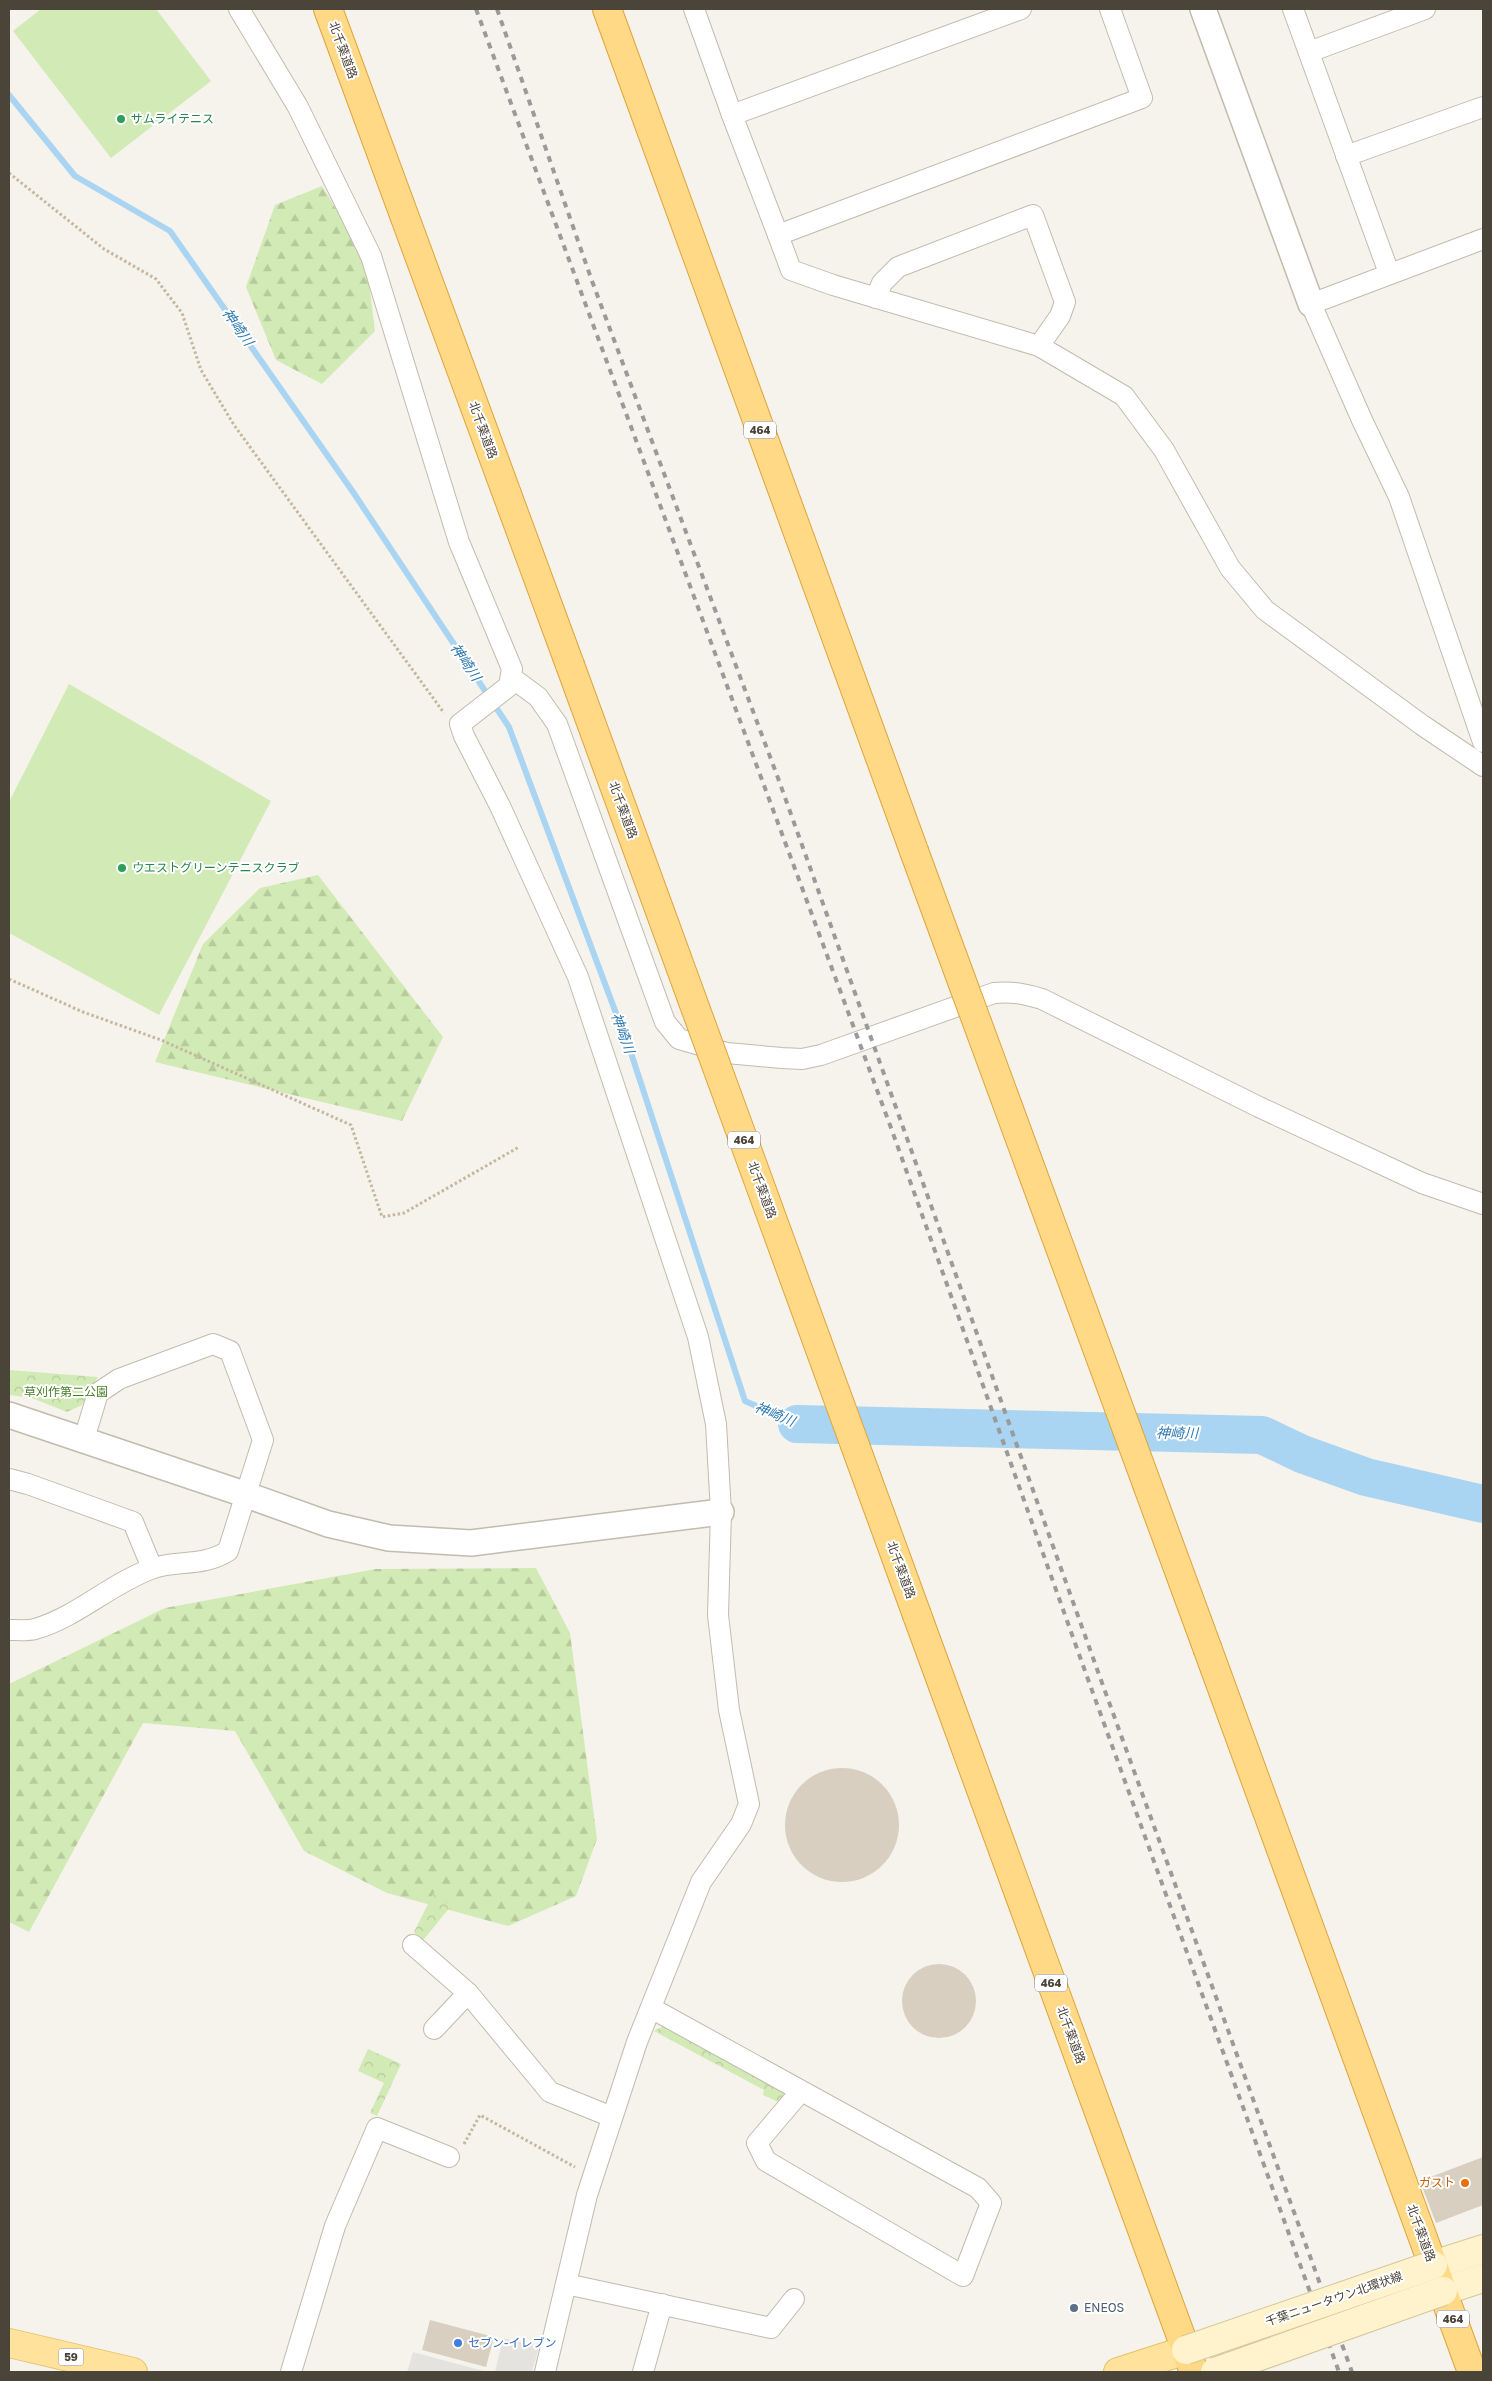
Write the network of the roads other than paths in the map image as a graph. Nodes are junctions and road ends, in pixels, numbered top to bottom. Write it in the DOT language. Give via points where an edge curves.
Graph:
graph roads {
  1 [pos="239,9"];
  2 [pos="328,9"];
  3 [pos="607,9"];
  4 [pos="694,9"];
  5 [pos="1021,9"];
  6 [pos="1110,9"];
  7 [pos="1203,9"];
  8 [pos="1293,9"];
  9 [pos="1425,9"];
  10 [pos="1308,52"];
  11 [pos="1483,107"];
  12 [pos="732,115"];
  13 [pos="1346,156"];
  14 [pos="778,235"];
  15 [pos="1483,239"];
  16 [pos="1388,273"];
  17 [pos="876,298"];
  18 [pos="1311,304"];
  19 [pos="1039,346"];
  20 [pos="506,684"];
  21 [pos="1483,742"];
  22 [pos="1483,766"];
  23 [pos="1483,1204"];
  24 [pos="9,1415"];
  25 [pos="84,1439"];
  26 [pos="9,1480"];
  27 [pos="244,1494"];
  28 [pos="721,1512"];
  29 [pos="152,1568"];
  30 [pos="9,1630"];
  31 [pos="413,1945"];
  32 [pos="468,1993"];
  33 [pos="651,2008"];
  34 [pos="434,2029"];
  35 [pos="800,2091"];
  36 [pos="612,2117"];
  37 [pos="449,2157"];
  38 [pos="1483,2249"];
  39 [pos="1433,2265"];
  40 [pos="1483,2278"];
  41 [pos="566,2284"];
  42 [pos="1442,2291"];
  43 [pos="794,2299"];
  44 [pos="662,2304"];
  45 [pos="9,2343"];
  46 [pos="1190,2361"];
  47 [pos="133,2372"];
  48 [pos="292,2372"];
  49 [pos="545,2372"];
  50 [pos="643,2372"];
  51 [pos="1118,2372"];
  52 [pos="1215,2372"];
  53 [pos="1472,2372"];
  1 -- 20 [label="street" via="298,107 371,256 459,542 512,669"];
  2 -- 46 [label="highway, 北千葉道路 / 464, bridge"];
  3 -- 39 [label="highway, 北千葉道路 / 464, bridge"];
  4 -- 12 [label="street"];
  5 -- 12 [label="street"];
  6 -- 14 [label="street" via="1142,98"];
  7 -- 18 [label="street"];
  8 -- 10 [label="street"];
  9 -- 10 [label="street"];
  10 -- 13 [label="street"];
  11 -- 13 [label="street"];
  12 -- 14 [label="street"];
  13 -- 16 [label="street"];
  14 -- 17 [label="street" via="791,270"];
  15 -- 16 [label="street"];
  16 -- 18 [label="street"];
  17 -- 19 [label="street"];
  17 -- 19 [label="street" via="882,283 898,267 1033,216 1065,302 1060,316"];
  18 -- 21 [label="street" via="1399,497"];
  19 -- 22 [label="street" via="1124,396 1164,450 1230,568 1265,610"];
  20 -- 23 [label="street" via="538,697 557,724 665,1022 679,1039 727,1053 802,1058 821,1055 994,993 1022,993 1042,999 1259,1107 1422,1183"];
  20 -- 28 [label="street" via="460,724 578,977 659,1218 698,1338 716,1424"];
  24 -- 25 [label="street"];
  25 -- 27 [label="street"];
  25 -- 27 [label="street" via="98,1393 119,1379 213,1344 230,1351 263,1440"];
  26 -- 29 [label="street" via="134,1522"];
  27 -- 28 [label="street" via="328,1524 389,1538 471,1543"];
  27 -- 29 [label="street" via="228,1551 214,1560"];
  28 -- 33 [label="street" via="718,1615 729,1710 749,1804 741,1824 701,1882"];
  29 -- 30 [label="street" via="107,1590 60,1620 34,1629"];
  31 -- 32 [label="street"];
  32 -- 34 [label="street"];
  32 -- 36 [label="street" via="550,2092"];
  33 -- 35 [label="street"];
  33 -- 36 [label="street"];
  35 -- 35 [label="street" via="978,2188 991,2203 963,2276 766,2161 757,2143"];
  36 -- 41 [label="street"];
  37 -- 48 [label="street" via="377,2128 335,2226"];
  38 -- 39 [label="main road, 千葉ニュータウン北環状線"];
  39 -- 42 [label="highway, 北千葉道路 / 464"];
  39 -- 46 [label="main road, 千葉ニュータウン北環状線, bridge"];
  40 -- 42 [label="main road"];
  41 -- 44 [label="street"];
  41 -- 49 [label="street"];
  42 -- 52 [label="main road, bridge"];
  42 -- 53 [label="highway, 北千葉道路 / 464"];
  43 -- 44 [label="street" via="771,2328"];
  44 -- 50 [label="street"];
  45 -- 47 [label="main road, 59"];
  46 -- 51 [label="main road"];
}
